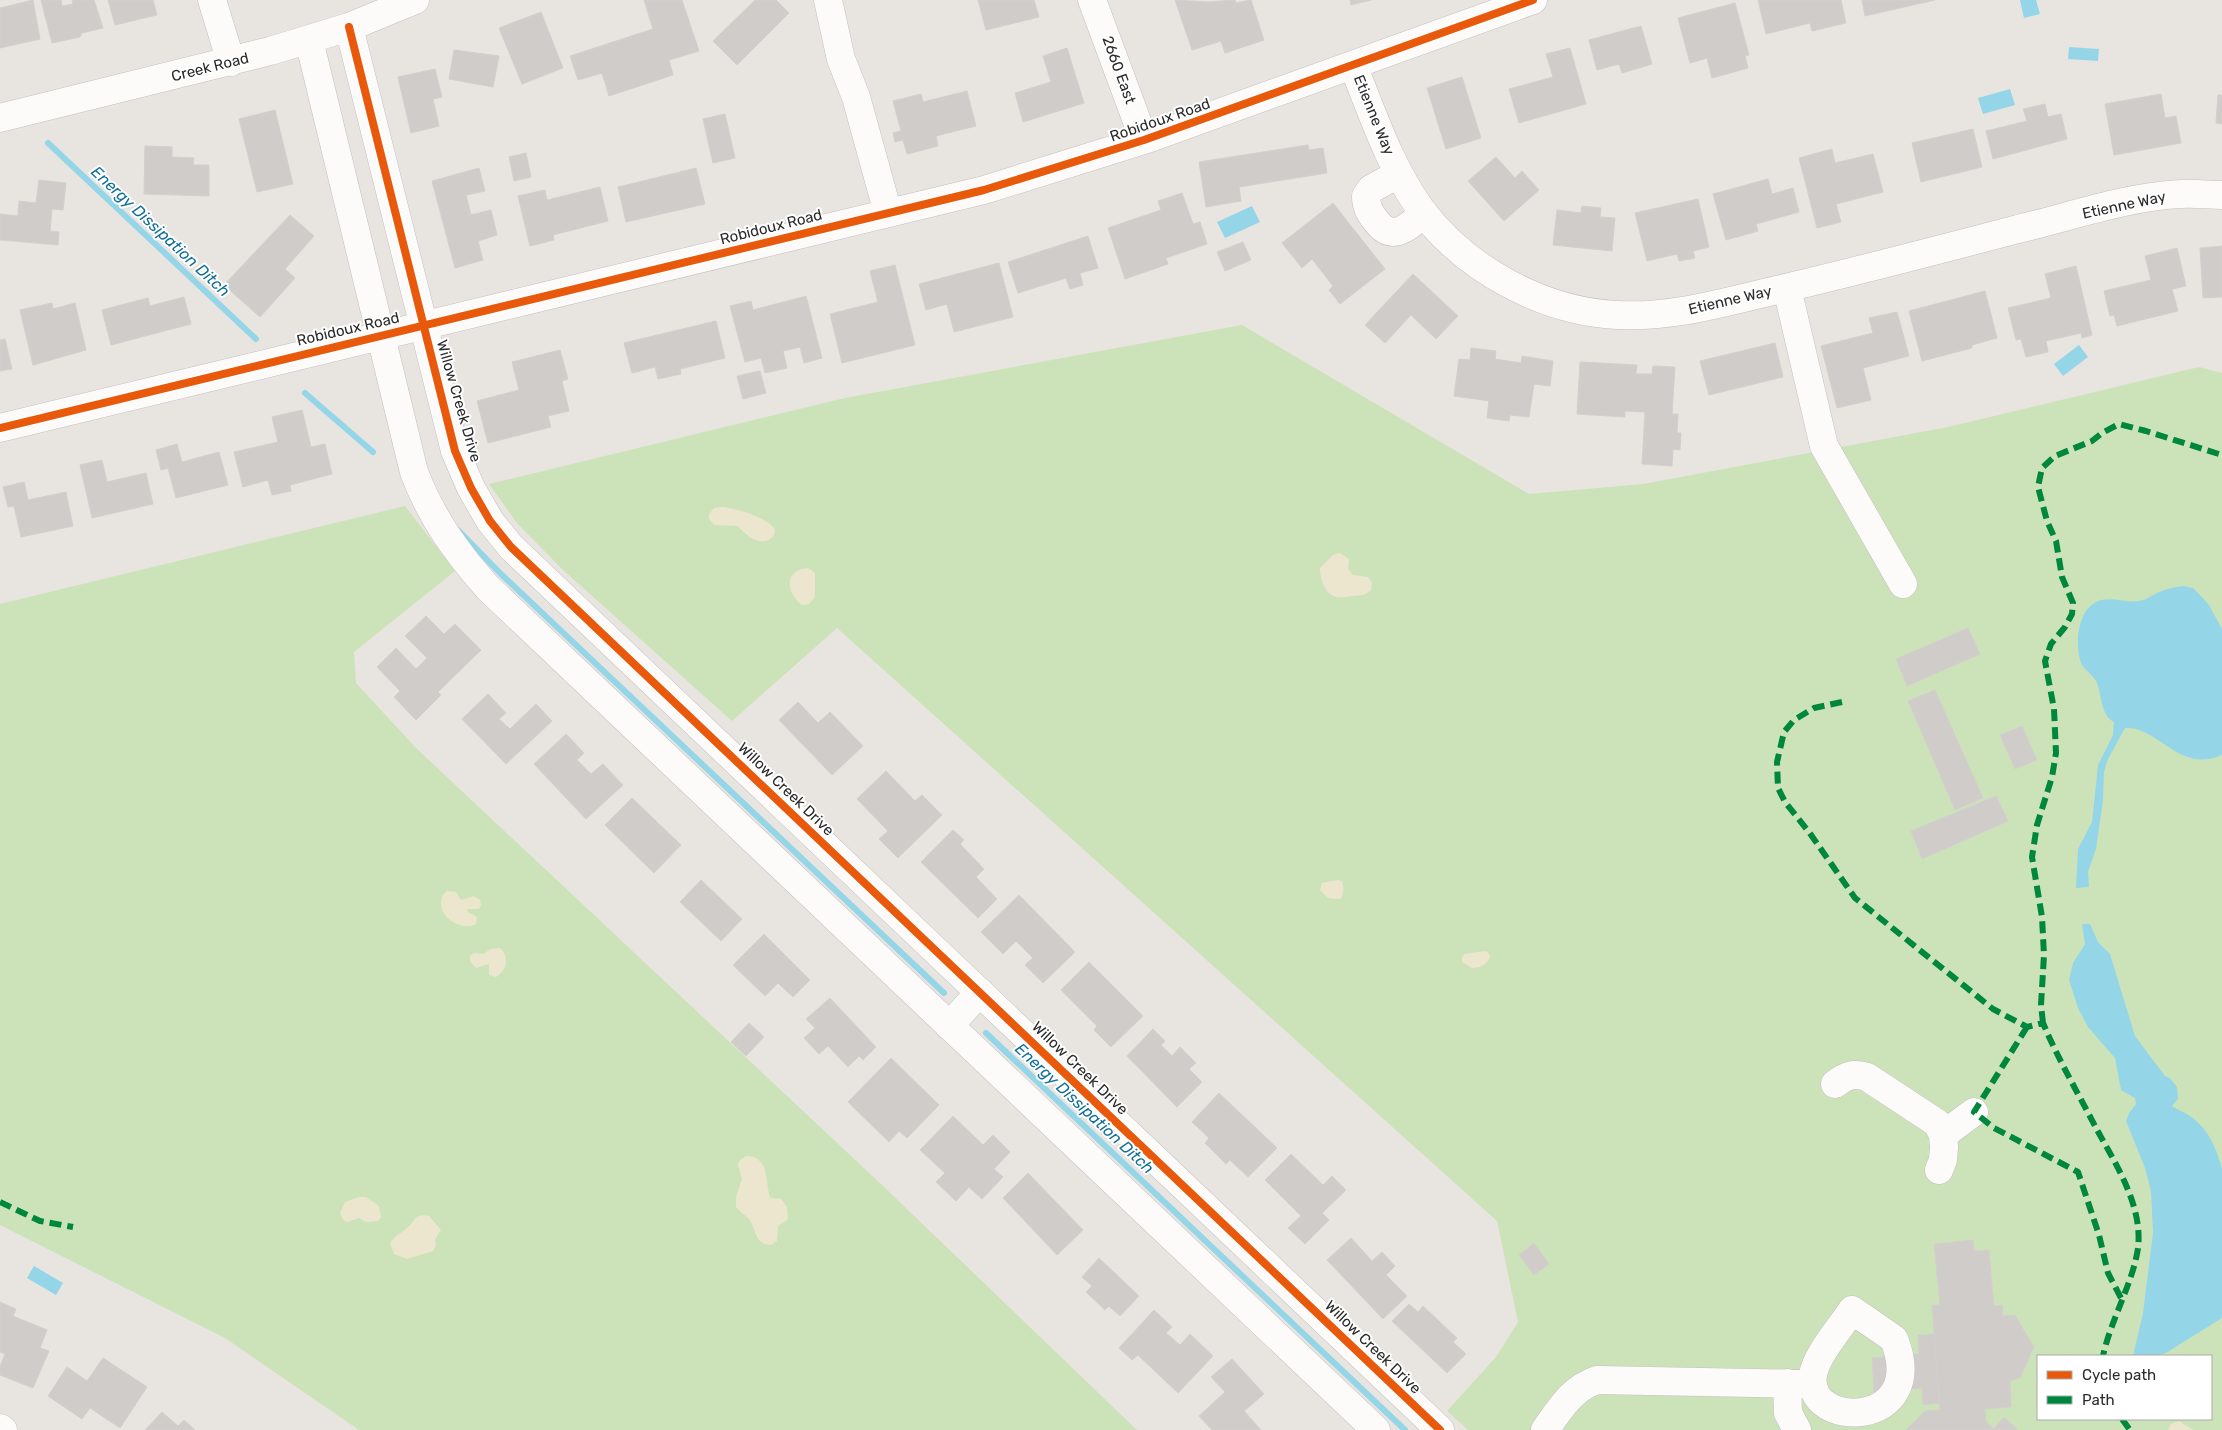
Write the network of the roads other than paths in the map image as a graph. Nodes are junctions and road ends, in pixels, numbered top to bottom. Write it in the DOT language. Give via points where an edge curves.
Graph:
graph roads {
  1 [pos="212,0"];
  2 [pos="415,0"];
  3 [pos="828,0"];
  4 [pos="1092,0"];
  5 [pos="1533,0"];
  6 [pos="349,27"];
  7 [pos="309,40"];
  8 [pos="231,62"];
  9 [pos="1353,65"];
  10 [pos="0,118"];
  11 [pos="1144,140"];
  12 [pos="1398,174"];
  13 [pos="2222,195"];
  14 [pos="888,213"];
  15 [pos="1424,213"];
  16 [pos="1787,288"];
  17 [pos="424,325"];
  18 [pos="382,335"];
  19 [pos="0,428"];
  20 [pos="1903,584"];
  21 [pos="980,992"];
  22 [pos="949,1026"];
  23 [pos="1836,1084"];
  24 [pos="1974,1112"];
  25 [pos="1943,1135"];
  26 [pos="1939,1170"];
  27 [pos="1376,1430"];
  28 [pos="1440,1430"];
  29 [pos="1546,1430"];
  30 [pos="1797,1430"];
  1 -- 8 [label="street"];
  2 -- 6 [label="street, Creek Road"];
  3 -- 14 [label="street" via="841,59 856,97"];
  4 -- 11 [label="street, 2660 East"];
  5 -- 9 [label="street, Robidoux Road"];
  6 -- 7 [label="street, Creek Road"];
  6 -- 17 [label="street, Willow Creek Drive"];
  7 -- 8 [label="street, Creek Road"];
  7 -- 18 [label="street"];
  8 -- 10 [label="street, Creek Road"];
  9 -- 11 [label="street, Robidoux Road"];
  9 -- 12 [label="street, Etienne Way"];
  11 -- 14 [label="street, Robidoux Road" via="984,190"];
  12 -- 15 [label="street, Etienne Way"];
  12 -- 15 [label="street" via="1371,189 1366,196 1370,213 1382,229 1390,232 1407,227"];
  13 -- 16 [label="street, Etienne Way" via="2180,194 2123,203"];
  14 -- 17 [label="street, Robidoux Road"];
  15 -- 16 [label="street, Etienne Way" via="1464,254 1499,278 1529,294 1570,309 1617,315 1663,315"];
  16 -- 20 [label="street" via="1824,446"];
  17 -- 18 [label="street, Robidoux Road"];
  17 -- 21 [label="street, Willow Creek Drive" via="455,451 471,488 510,547"];
  18 -- 19 [label="street, Robidoux Road"];
  18 -- 22 [label="street" via="414,472 428,506 459,556 495,595"];
  21 -- 22 [label="street"];
  21 -- 28 [label="street, Willow Creek Drive"];
  22 -- 27 [label="street"];
  23 -- 25 [label="street" via="1847,1075 1867,1077 1937,1123"];
  24 -- 25 [label="street"];
  25 -- 26 [label="street" via="1943,1160"];
  29 -- 30 [label="street" via="1573,1393 1597,1380 1799,1383 1788,1413"];
}
